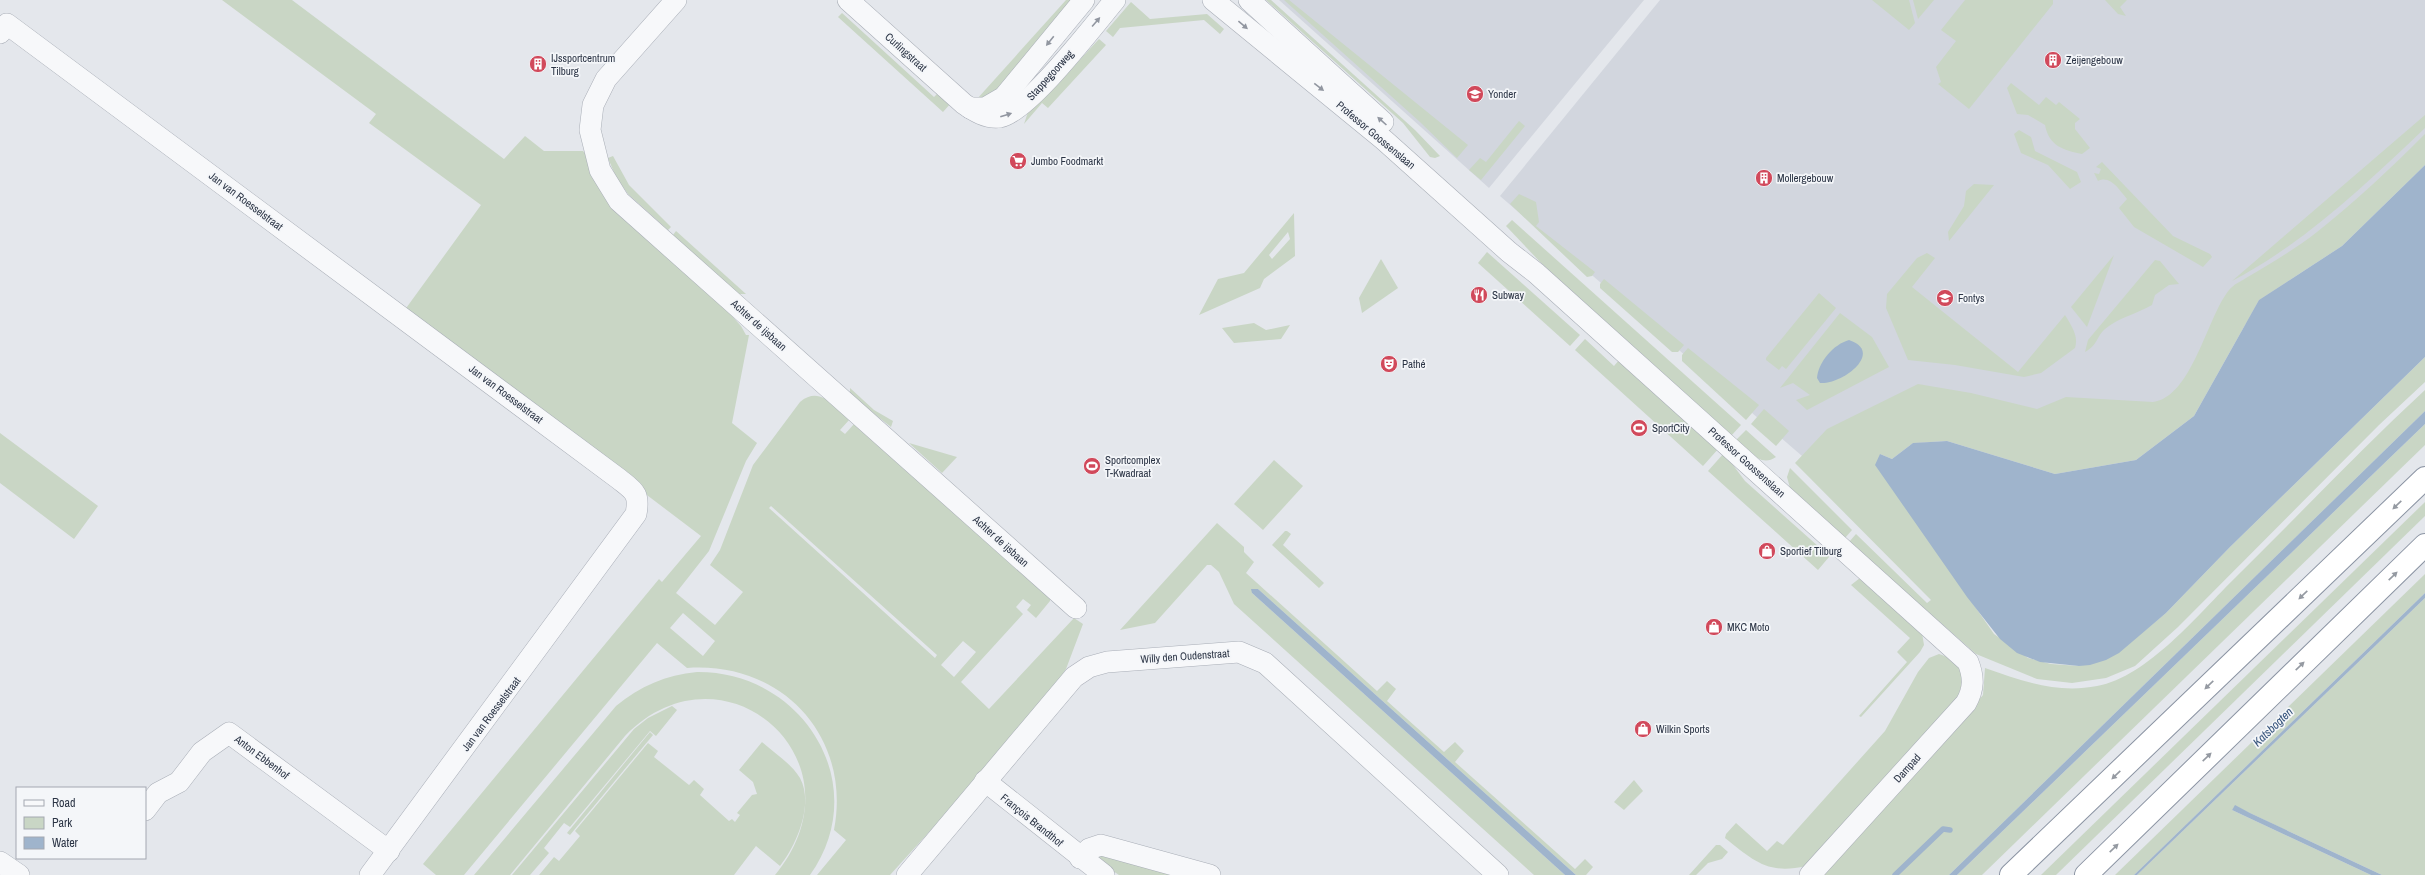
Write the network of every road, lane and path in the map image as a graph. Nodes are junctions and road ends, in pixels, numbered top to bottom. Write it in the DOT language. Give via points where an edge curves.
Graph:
graph roads {
  1 [pos="676,0"];
  2 [pos="848,0"];
  3 [pos="1084,0"];
  4 [pos="1115,0"];
  5 [pos="1213,0"];
  6 [pos="1248,0"];
  7 [pos="0,33"];
  8 [pos="966,106"];
  9 [pos="1536,273"];
  10 [pos="2425,478"];
  11 [pos="2425,545"];
  12 [pos="1076,608"];
  13 [pos="1958,652"];
  14 [pos="985,781"];
  15 [pos="146,809"];
  16 [pos="388,851"];
  17 [pos="1080,858"];
  18 [pos="0,862"];
  19 [pos="19,875"];
  20 [pos="370,875"];
  21 [pos="907,875"];
  22 [pos="1104,875"];
  23 [pos="1210,875"];
  24 [pos="1498,875"];
  25 [pos="1810,875"];
  26 [pos="2011,875"];
  27 [pos="2086,875"];
  1 -- 12 [label="street, Achter de ijsbaan" via="606,79 593,105 590,130 600,170 620,201"];
  2 -- 8 [label="street, Curlingstraat"];
  3 -- 8 [label="street, Stappegoorweg, one-way" via="1004,98 985,108"];
  8 -- 4 [label="street, Stappegoorweg, one-way" via="991,117 1013,112 1031,98"];
  5 -- 9 [label="street, Professor Goossenslaan, one-way" via="1384,140"];
  9 -- 6 [label="street, Professor Goossenslaan, one-way" via="1531,259 1517,243"];
  7 -- 16 [label="street, Jan van Roesselstraat" via="6,24 509,396 634,490 639,500 636,514"];
  9 -- 13 [label="street, Professor Goossenslaan"];
  10 -- 26 [label="highway, one-way"];
  27 -- 11 [label="highway, one-way"];
  13 -- 25 [label="street, Dampad" via="1968,662 1973,674 1973,686 1966,703"];
  14 -- 17 [label="street, François Brandthof"];
  14 -- 21 [label="street, Willy den Oudenstraat"];
  14 -- 24 [label="street, Willy den Oudenstraat" via="1074,677 1089,667 1107,662 1239,652 1265,663"];
  15 -- 16 [label="street, Anton Ebbenhof" via="158,793 180,782 202,752 229,733"];
  16 -- 20 [label="street, Jan van Roesselstraat"];
  17 -- 22 [label="street, François Brandthof"];
  17 -- 23 [label="street" via="1089,849 1101,845"];
  18 -- 19 [label="street"];
}
